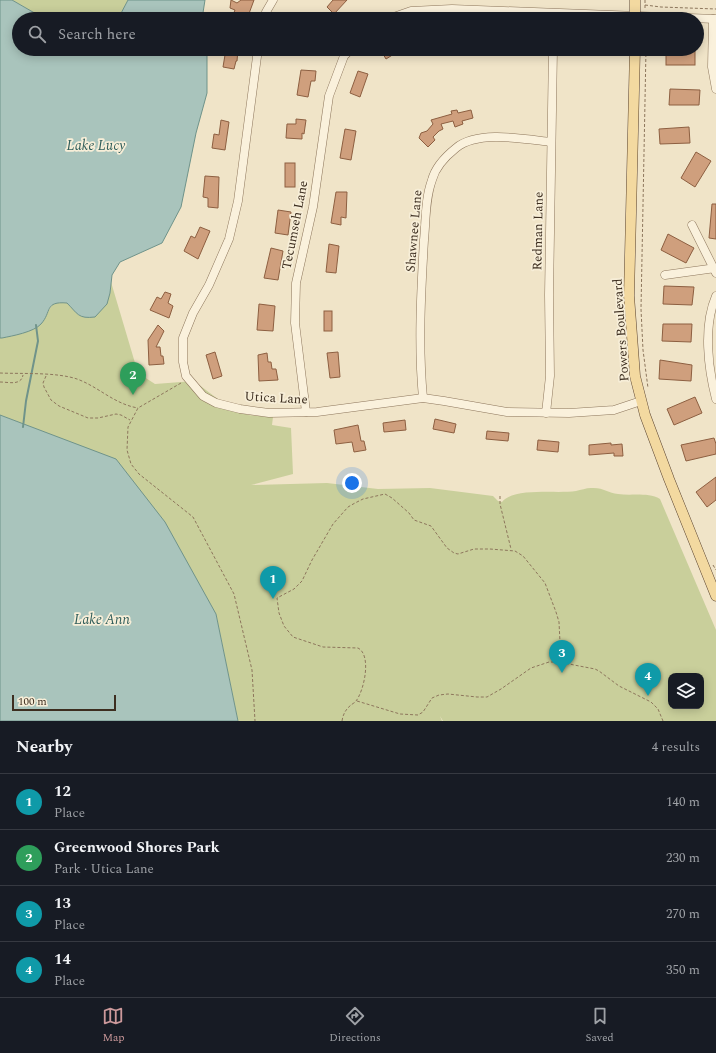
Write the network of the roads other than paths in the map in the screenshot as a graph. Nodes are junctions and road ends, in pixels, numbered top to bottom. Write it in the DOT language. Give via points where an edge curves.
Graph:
graph roads {
  1 [pos="272,0"];
  2 [pos="635,0"];
  3 [pos="266,12"];
  4 [pos="408,12"];
  5 [pos="496,12"];
  6 [pos="635,12"];
  7 [pos="704,19"];
  8 [pos="715,19"];
  9 [pos="257,56"];
  10 [pos="344,56"];
  11 [pos="553,56"];
  12 [pos="635,56"];
  13 [pos="716,89"];
  14 [pos="551,142"];
  15 [pos="692,225"];
  16 [pos="715,270"];
  17 [pos="665,275"];
  18 [pos="716,296"];
  19 [pos="714,385"];
  20 [pos="423,398"];
  21 [pos="716,399"];
  22 [pos="641,402"];
  23 [pos="306,412"];
  24 [pos="546,413"];
  25 [pos="716,596"];
  1 -- 3 [label="street"];
  2 -- 6 [label="main road"];
  4 -- 5 [label="street" via="452,9"];
  7 -- 8 [label="street"];
  8 -- 13 [label="street" via="712,66"];
  9 -- 23 [label="street, Utica Lane" via="238,201 229,239 183,338 183,362 188,379 203,396 216,403 269,413"];
  10 -- 23 [label="street, Tecumseh Lane" via="328,96 313,207 296,283 295,323"];
  11 -- 14 [label="street, Redman Lane"];
  12 -- 22 [label="main road, Powers Boulevard" via="629,296 635,376"];
  14 -- 20 [label="street, Shawnee Lane" via="515,138 470,141 456,148 442,161 432,178 427,203 422,277"];
  14 -- 24 [label="street, Redman Lane" via="550,376"];
  15 -- 16 [label="street"];
  16 -- 17 [label="street"];
  18 -- 19 [label="street" via="710,317 707,348"];
  19 -- 21 [label="street"];
  20 -- 23 [label="street, Utica Lane"];
  20 -- 24 [label="street, Utica Lane" via="507,412"];
  22 -- 24 [label="street, Utica Lane" via="614,410 569,414"];
  22 -- 25 [label="main road, Powers Boulevard"];
}
